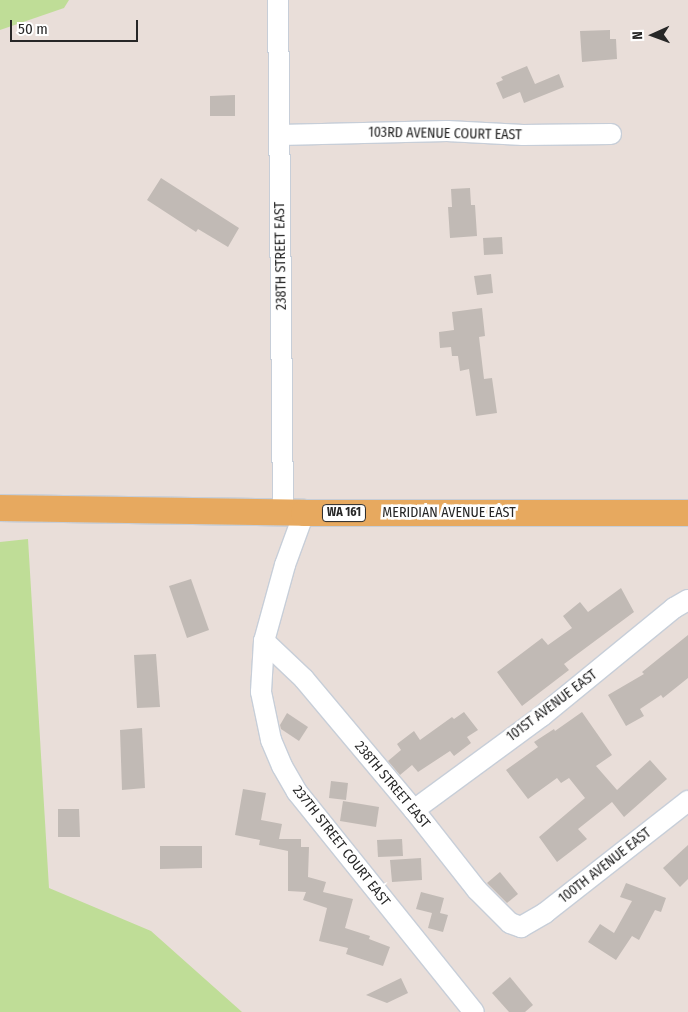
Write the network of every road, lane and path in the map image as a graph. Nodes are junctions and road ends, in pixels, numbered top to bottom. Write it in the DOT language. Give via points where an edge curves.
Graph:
graph roads {
  1 [pos="278,0"];
  2 [pos="611,134"];
  3 [pos="280,135"];
  4 [pos="0,508"];
  5 [pos="294,512"];
  6 [pos="688,513"];
  7 [pos="688,600"];
  8 [pos="264,642"];
  9 [pos="688,801"];
  10 [pos="414,810"];
  11 [pos="521,927"];
  12 [pos="474,1012"];
  1 -- 3 [label="street, 238TH STREET EAST"];
  2 -- 3 [label="street, 103RD AVENUE COURT EAST" via="523,135 447,131"];
  3 -- 5 [label="street, 238TH STREET EAST"];
  4 -- 5 [label="main road, MERIDIAN AVENUE EAST / WA 161"];
  5 -- 6 [label="main road, MERIDIAN AVENUE EAST / WA 161"];
  5 -- 8 [label="street, 237TH STREET COURT EAST" via="285,565"];
  7 -- 10 [label="street, 101ST AVENUE EAST" via="542,716"];
  8 -- 10 [label="street, 238TH STREET EAST" via="304,679"];
  8 -- 12 [label="street, 237TH STREET COURT EAST" via="261,692 271,740 282,766 297,792"];
  9 -- 11 [label="street, 100TH AVENUE EAST" via="545,913"];
  10 -- 11 [label="street, 238TH STREET EAST" via="477,890 510,923"];
}
